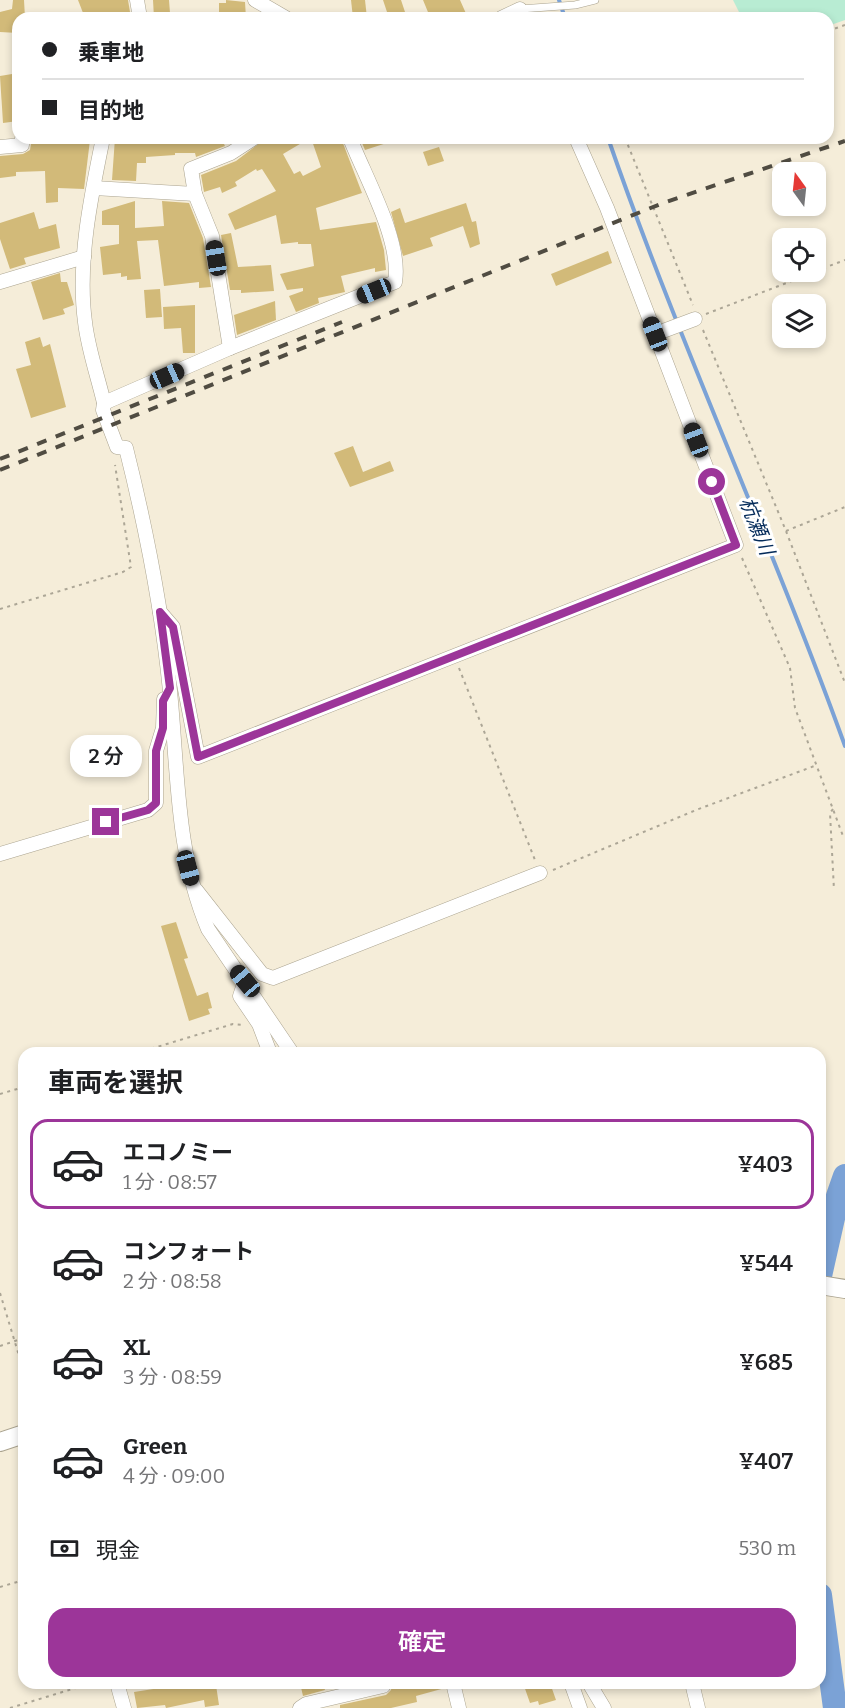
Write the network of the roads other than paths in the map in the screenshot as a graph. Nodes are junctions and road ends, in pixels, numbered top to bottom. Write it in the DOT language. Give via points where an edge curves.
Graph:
graph roads {
  1 [pos="594,0"];
  2 [pos="261,1"];
  3 [pos="521,9"];
  4 [pos="277,12"];
  5 [pos="22,144"];
  6 [pos="101,144"];
  7 [pos="245,144"];
  8 [pos="353,144"];
  9 [pos="579,144"];
  10 [pos="0,147"];
  11 [pos="94,188"];
  12 [pos="195,194"];
  13 [pos="84,257"];
  14 [pos="0,282"];
  15 [pos="697,318"];
  16 [pos="658,334"];
  17 [pos="230,348"];
  18 [pos="104,403"];
  19 [pos="160,612"];
  20 [pos="170,688"];
  21 [pos="0,854"];
  22 [pos="540,873"];
  23 [pos="194,890"];
  24 [pos="245,981"];
  25 [pos="268,1047"];
  26 [pos="288,1047"];
  27 [pos="826,1286"];
  28 [pos="845,1289"];
  29 [pos="18,1436"];
  30 [pos="0,1442"];
  31 [pos="121,1689"];
  32 [pos="370,1689"];
  33 [pos="454,1689"];
  34 [pos="573,1689"];
  35 [pos="593,1689"];
  36 [pos="693,1689"];
  37 [pos="124,1708"];
  38 [pos="300,1708"];
  39 [pos="459,1708"];
  40 [pos="580,1708"];
  41 [pos="604,1708"];
  42 [pos="698,1708"];
  1 -- 3 [label="lane"];
  2 -- 4 [label="street"];
  5 -- 10 [label="street"];
  6 -- 11 [label="street"];
  7 -- 12 [label="street" via="191,169"];
  8 -- 17 [label="street" via="385,220 397,271 395,282"];
  9 -- 16 [label="street"];
  11 -- 12 [label="street"];
  11 -- 13 [label="street"];
  12 -- 17 [label="street" via="212,236"];
  13 -- 14 [label="street"];
  13 -- 18 [label="street" via="85,323"];
  15 -- 16 [label="street"];
  16 -- 19 [label="street" via="736,545 198,757 173,627"];
  17 -- 18 [label="street"];
  18 -- 19 [label="street" via="117,447 126,448"];
  19 -- 20 [label="street"];
  20 -- 21 [label="street" via="163,701 163,728 156,751 156,803 148,810"];
  20 -- 23 [label="street" via="183,846"];
  22 -- 23 [label="street" via="273,978 262,974 206,900"];
  23 -- 24 [label="street" via="208,929"];
  24 -- 25 [label="street" via="240,996 259,1024"];
  24 -- 26 [label="street"];
  27 -- 28 [label="street"];
  29 -- 30 [label="street"];
  31 -- 37 [label="street"];
  32 -- 38 [label="street"];
  33 -- 39 [label="street"];
  34 -- 40 [label="street"];
  35 -- 41 [label="street"];
  36 -- 42 [label="street"];
}
